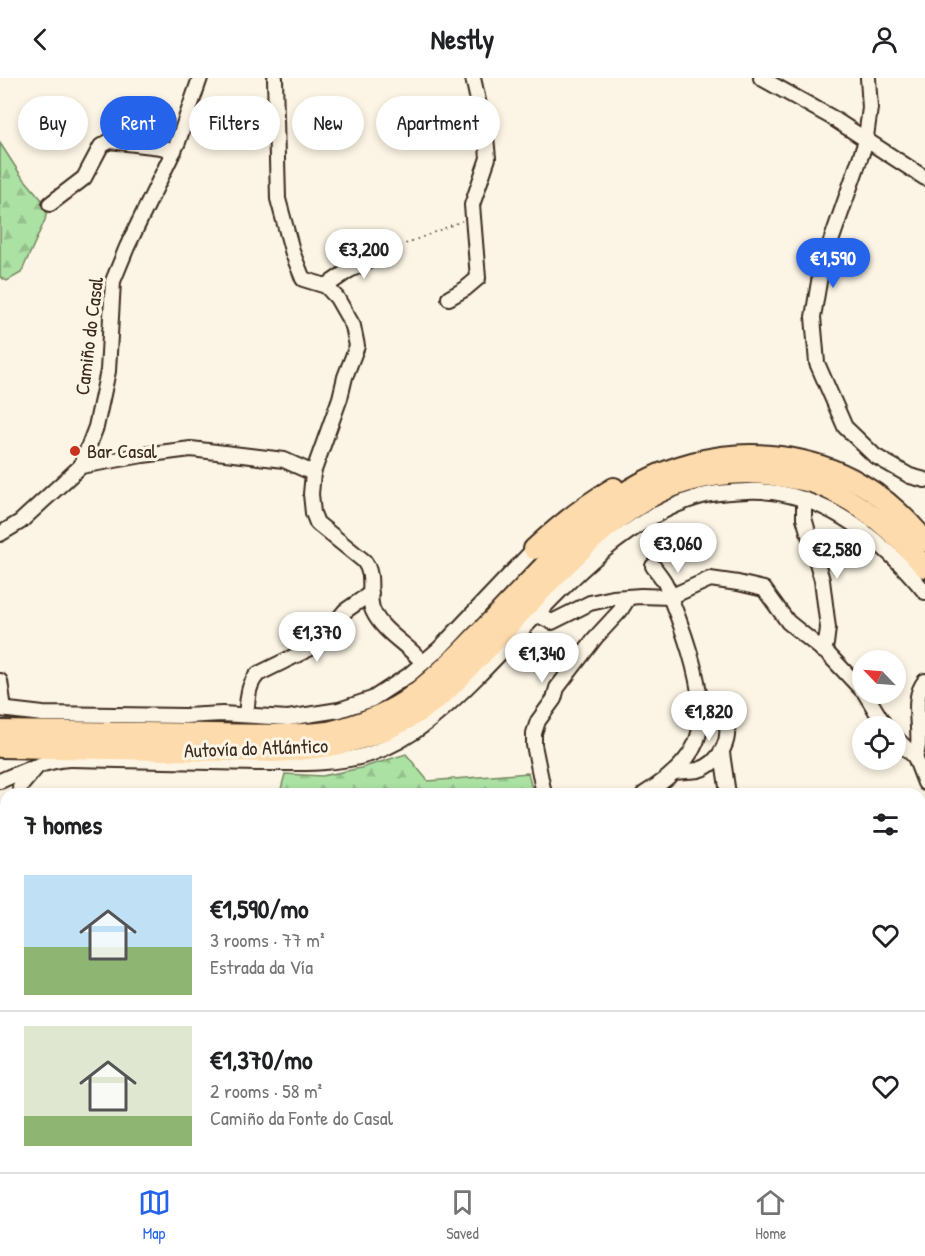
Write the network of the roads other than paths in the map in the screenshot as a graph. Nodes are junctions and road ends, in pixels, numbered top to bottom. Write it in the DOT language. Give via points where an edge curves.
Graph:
graph roads {
  1 [pos="200,78"];
  2 [pos="275,78"];
  3 [pos="473,78"];
  4 [pos="761,78"];
  5 [pos="868,78"];
  6 [pos="866,139"];
  7 [pos="174,151"];
  8 [pos="925,178"];
  9 [pos="50,204"];
  10 [pos="388,250"];
  11 [pos="326,286"];
  12 [pos="449,298"];
  13 [pos="710,458"];
  14 [pos="81,466"];
  15 [pos="313,473"];
  16 [pos="925,480"];
  17 [pos="804,499"];
  18 [pos="0,534"];
  19 [pos="925,541"];
  20 [pos="534,549"];
  21 [pos="653,566"];
  22 [pos="925,567"];
  23 [pos="925,592"];
  24 [pos="371,593"];
  25 [pos="629,597"];
  26 [pos="670,597"];
  27 [pos="538,615"];
  28 [pos="822,650"];
  29 [pos="423,663"];
  30 [pos="852,680"];
  31 [pos="0,681"];
  32 [pos="925,681"];
  33 [pos="698,698"];
  34 [pos="2,705"];
  35 [pos="246,715"];
  36 [pos="0,731"];
  37 [pos="0,747"];
  38 [pos="906,748"];
  39 [pos="142,750"];
  40 [pos="204,751"];
  41 [pos="722,753"];
  42 [pos="915,757"];
  43 [pos="104,760"];
  44 [pos="286,763"];
  45 [pos="675,772"];
  46 [pos="925,783"];
  47 [pos="13,784"];
  48 [pos="543,788"];
  49 [pos="652,788"];
  50 [pos="727,788"];
  1 -- 7 [label="street, Camiño do Casal"];
  2 -- 11 [label="street" via="278,199 303,279"];
  3 -- 12 [label="street" via="488,158 472,204 478,278"];
  4 -- 6 [label="street"];
  5 -- 6 [label="street"];
  6 -- 8 [label="street"];
  6 -- 16 [label="street" via="821,270 813,317 817,363 845,427 875,456"];
  7 -- 9 [label="street" via="110,141 101,146 84,178"];
  7 -- 14 [label="street, Camiño do Casal" via="113,281 108,371 96,427"];
  10 -- 11 [label="street"];
  11 -- 15 [label="street" via="353,326 357,346"];
  13 -- 19 [label="highway, Autovía do Atlántico" via="762,454 809,461 847,475 877,494"];
  13 -- 20 [label="highway" via="678,461 644,472 593,500"];
  13 -- 36 [label="highway, Autovía do Atlántico" via="639,484 613,501 581,528 445,669 380,716 328,732 283,735"];
  14 -- 15 [label="street" via="191,449 284,460"];
  14 -- 18 [label="street, Camiño do Casal" via="20,522"];
  15 -- 24 [label="street" via="311,494 317,523 364,561 370,569"];
  17 -- 23 [label="street" via="843,516 865,531"];
  17 -- 27 [label="street" via="778,492 741,491 705,495 673,506 621,536"];
  17 -- 28 [label="street" via="804,518 822,580 828,628"];
  20 -- 29 [label="street"];
  21 -- 26 [label="street"];
  22 -- 40 [label="highway, Autovía do Atlántico" via="900,538 862,506 817,484 743,472 677,485 645,500 609,526 561,570 452,685 401,723 339,746 273,752"];
  24 -- 29 [label="street" via="373,611 384,626"];
  24 -- 35 [label="street" via="345,611 310,648 258,674 249,688"];
  25 -- 26 [label="street"];
  25 -- 27 [label="street" via="590,603 552,622"];
  25 -- 48 [label="street" via="557,688 538,721 534,745"];
  26 -- 28 [label="street" via="710,579 764,589 788,622"];
  26 -- 33 [label="street" via="691,656"];
  27 -- 44 [label="street" via="443,711 407,737 370,754"];
  28 -- 30 [label="street"];
  29 -- 35 [label="street" via="372,699 339,710 288,718"];
  31 -- 34 [label="street"];
  32 -- 42 [label="street" via="919,695 924,729"];
  33 -- 41 [label="street" via="722,714 726,729"];
  33 -- 45 [label="street" via="698,734"];
  34 -- 35 [label="street" via="43,714"];
  37 -- 39 [label="highway, Autovía do Atlántico"];
  38 -- 42 [label="street"];
  39 -- 40 [label="highway, Autovía do Atlántico"];
  39 -- 43 [label="highway"];
  40 -- 44 [label="highway"];
  41 -- 45 [label="street" via="698,770"];
  41 -- 50 [label="street"];
  42 -- 46 [label="street"];
  43 -- 44 [label="street"];
  43 -- 47 [label="street" via="54,760 39,765"];
  45 -- 49 [label="street"];
}
